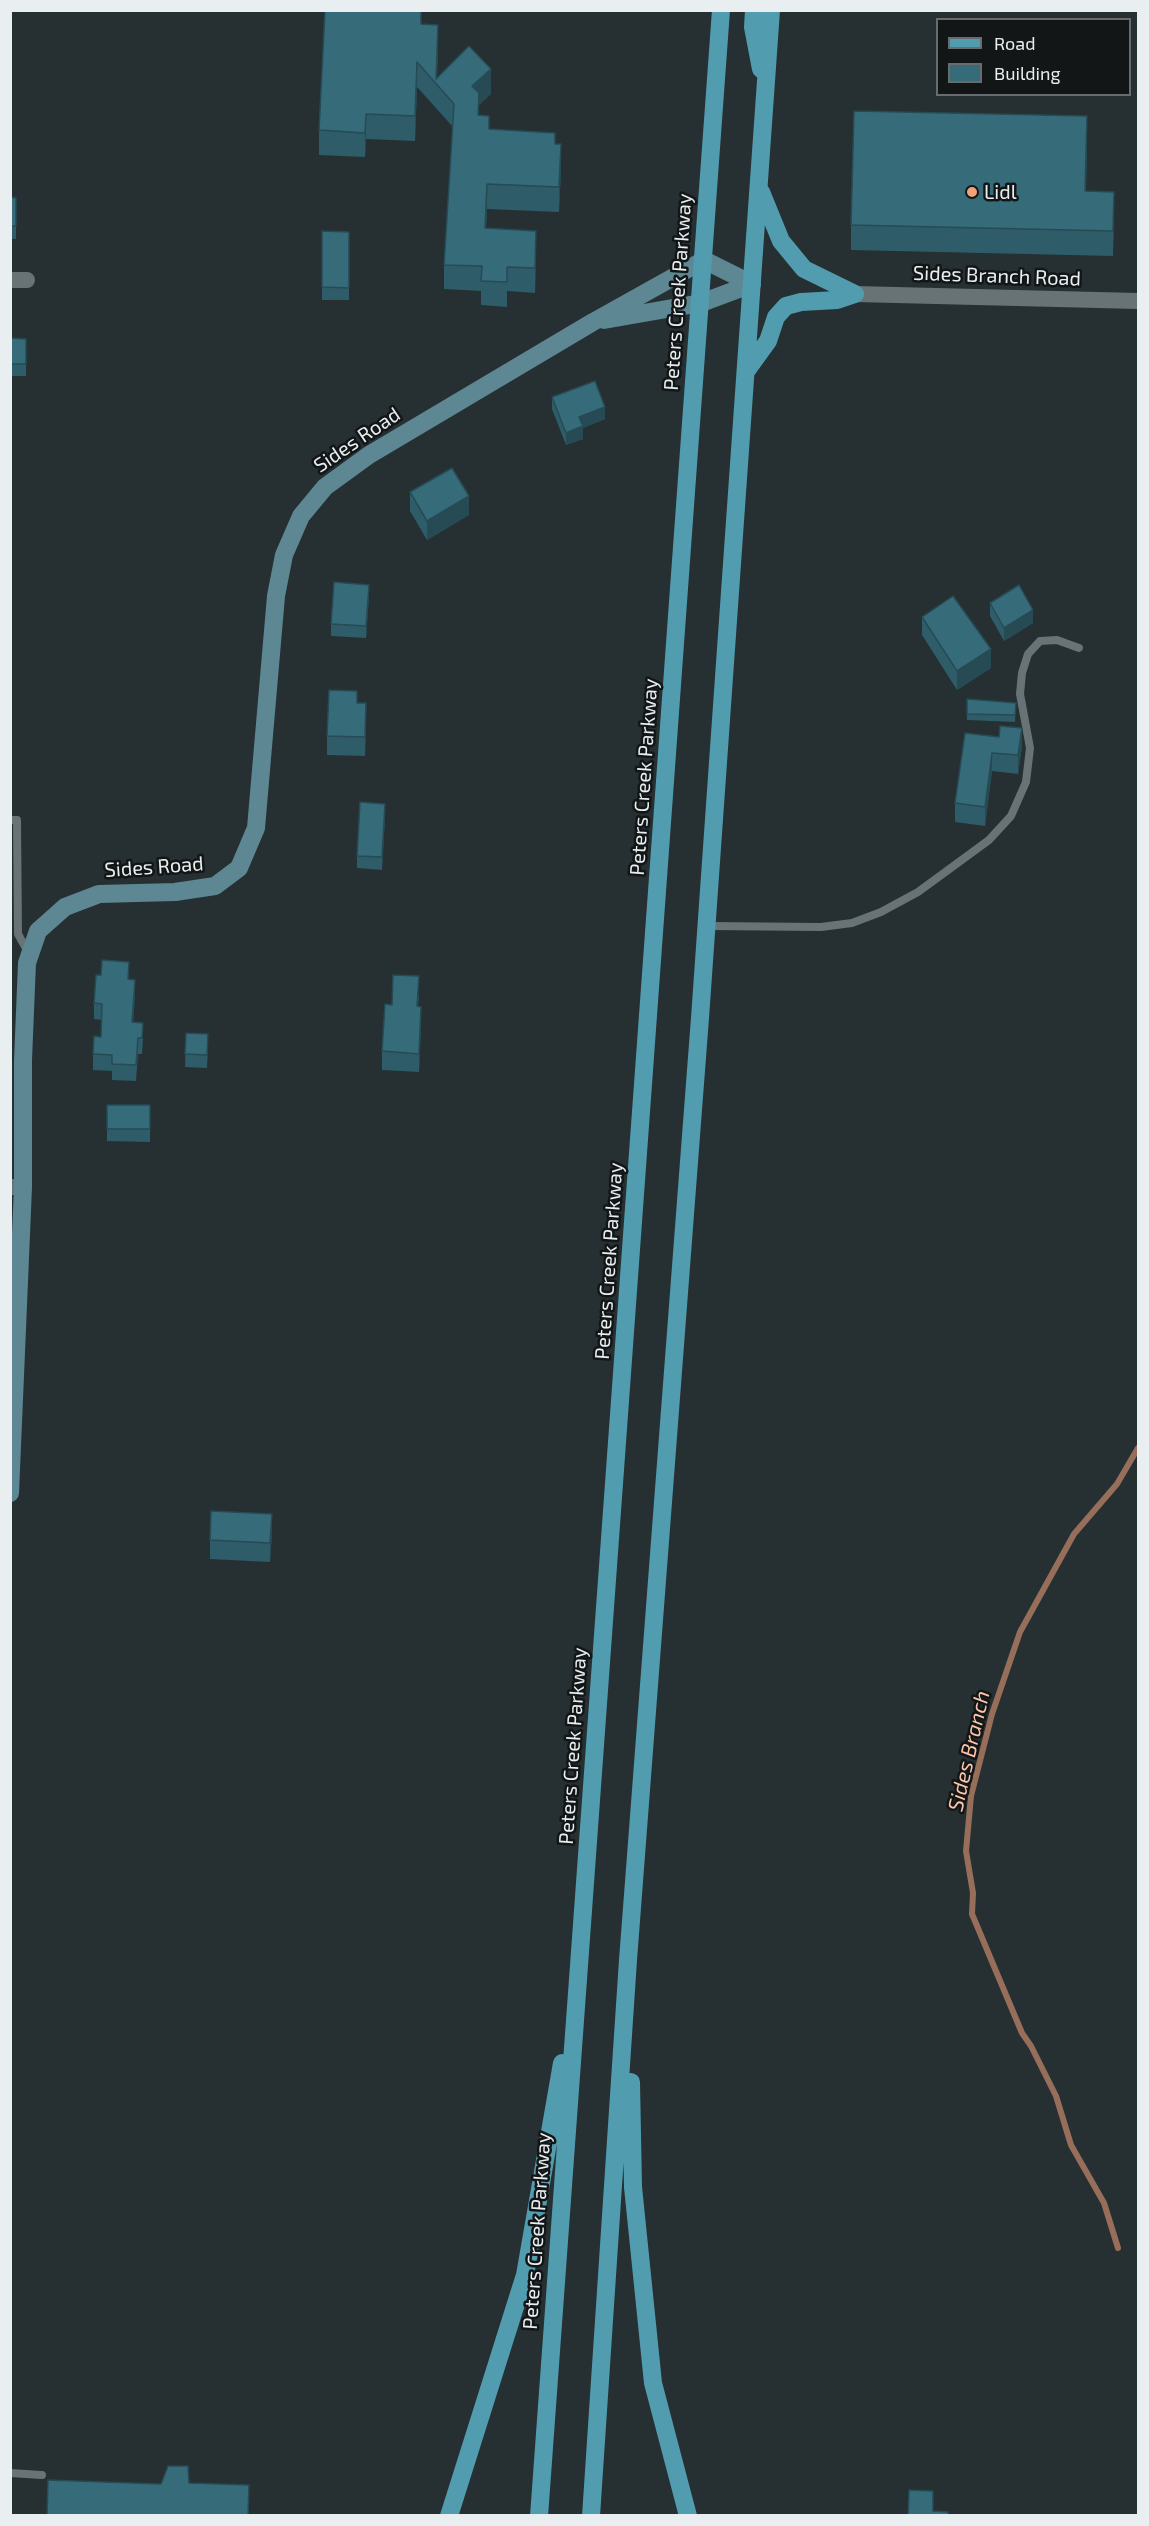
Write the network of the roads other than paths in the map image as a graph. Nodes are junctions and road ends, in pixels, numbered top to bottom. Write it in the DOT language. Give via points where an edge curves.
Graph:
graph roads {
  1 [pos="721,10"];
  2 [pos="754,10"];
  3 [pos="771,10"];
  4 [pos="765,91"];
  5 [pos="759,186"];
  6 [pos="704,260"];
  7 [pos="752,284"];
  8 [pos="855,294"];
  9 [pos="1138,301"];
  10 [pos="701,303"];
  11 [pos="593,322"];
  12 [pos="747,370"];
  13 [pos="1079,648"];
  14 [pos="10,820"];
  15 [pos="707,926"];
  16 [pos="30,955"];
  17 [pos="17,1187"];
  18 [pos="10,1493"];
  19 [pos="628,1960"];
  20 [pos="577,1991"];
  21 [pos="10,2473"];
  22 [pos="42,2475"];
  23 [pos="448,2516"];
  24 [pos="538,2516"];
  25 [pos="591,2516"];
  26 [pos="688,2516"];
  1 -- 6 [label="main road, Peters Creek Parkway"];
  2 -- 4 [label="main road" via="753,27"];
  3 -- 4 [label="main road"];
  4 -- 5 [label="main road"];
  5 -- 7 [label="main road"];
  5 -- 8 [label="main road" via="781,241 804,269"];
  6 -- 7 [label="street"];
  6 -- 10 [label="main road, Peters Creek Parkway"];
  6 -- 11 [label="street, Sides Road"];
  7 -- 10 [label="street, Sides Road"];
  7 -- 12 [label="main road"];
  8 -- 9 [label="street, Sides Branch Road"];
  8 -- 12 [label="main road" via="786,306"];
  10 -- 11 [label="street, Sides Road"];
  10 -- 20 [label="main road, Peters Creek Parkway"];
  11 -- 16 [label="street, Sides Road" via="369,455 325,487 301,516 280,575 256,828 239,868 215,885 175,892 99,894 65,907 38,931"];
  12 -- 15 [label="main road"];
  13 -- 15 [label="lane" via="1057,640 1040,641 1029,654 1020,694 1030,748 1026,782 1011,816 989,840 918,892 852,923 821,927"];
  14 -- 16 [label="lane" via="17,820 18,934"];
  15 -- 19 [label="main road"];
  16 -- 17 [label="street, Sides Road"];
  17 -- 18 [label="street, Sides Road"];
  19 -- 25 [label="main road"];
  19 -- 26 [label="main road" via="633,2187 653,2383"];
  20 -- 23 [label="main road" via="525,2275"];
  20 -- 24 [label="main road, Peters Creek Parkway"];
  21 -- 22 [label="lane"];
}
